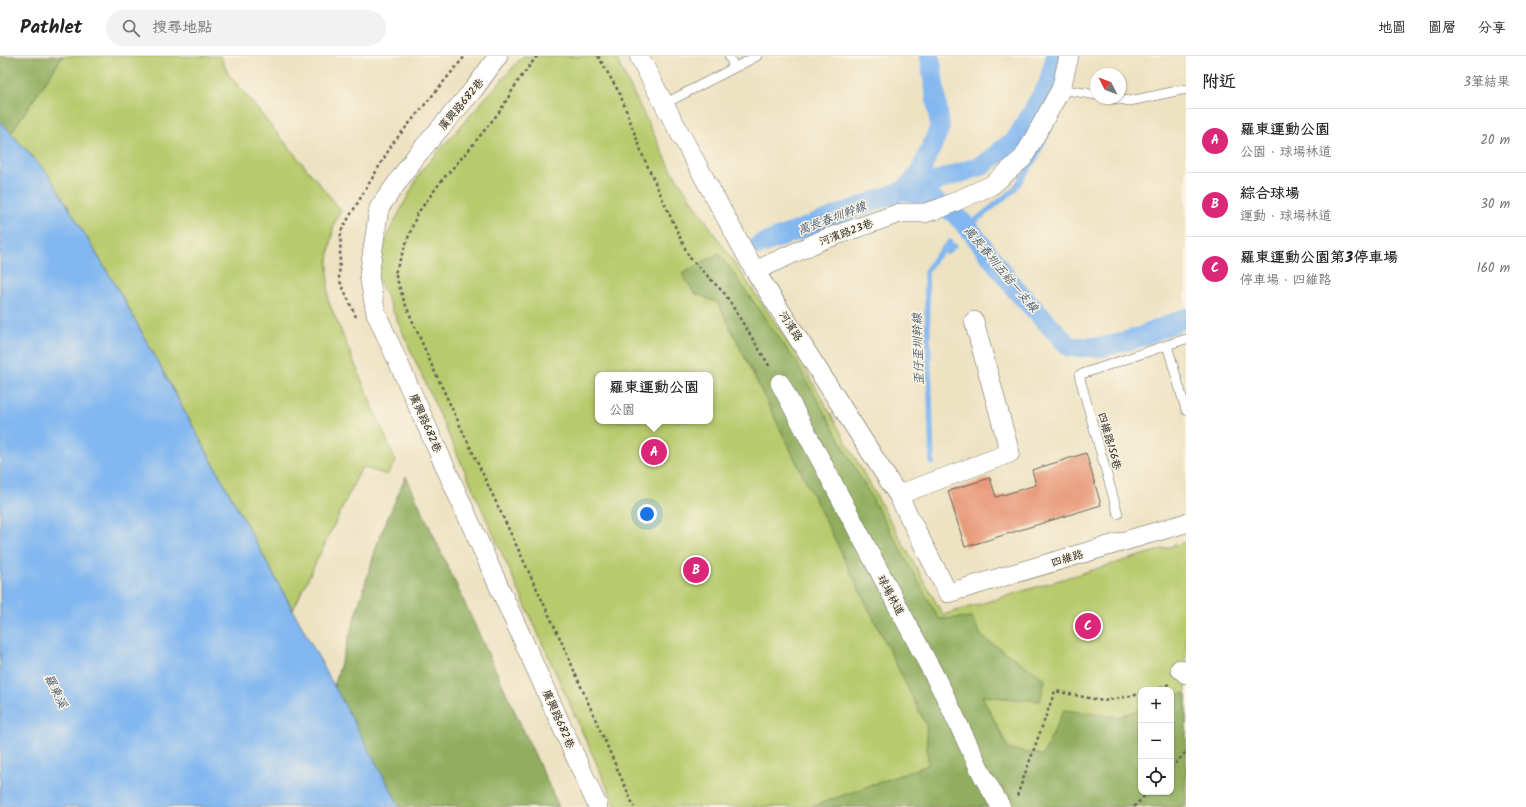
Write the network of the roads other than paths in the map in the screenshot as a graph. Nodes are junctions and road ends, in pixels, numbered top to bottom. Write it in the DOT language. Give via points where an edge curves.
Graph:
graph roads {
  1 [pos="498,56"];
  2 [pos="639,56"];
  3 [pos="729,56"];
  4 [pos="757,56"];
  5 [pos="1069,56"];
  6 [pos="734,67"];
  7 [pos="1061,89"];
  8 [pos="1186,89"];
  9 [pos="1090,94"];
  10 [pos="1126,100"];
  11 [pos="664,104"];
  12 [pos="755,271"];
  13 [pos="974,321"];
  14 [pos="1186,339"];
  15 [pos="1167,345"];
  16 [pos="780,383"];
  17 [pos="1186,410"];
  18 [pos="898,495"];
  19 [pos="1118,514"];
  20 [pos="1186,524"];
  21 [pos="948,593"];
  22 [pos="1008,804"];
  23 [pos="598,807"];
  1 -- 23 [label="street, 廣興路682巷" via="474,89 416,156 379,208 369,276 376,313"];
  2 -- 11 [label="street, 河濱路"];
  3 -- 6 [label="lane"];
  4 -- 6 [label="lane"];
  5 -- 7 [label="street, 河濱路23巷"];
  6 -- 11 [label="lane"];
  7 -- 9 [label="lane"];
  7 -- 12 [label="street, 河濱路23巷" via="1023,158 992,185 948,206 925,213 900,213 822,240"];
  8 -- 10 [label="lane"];
  11 -- 12 [label="street, 河濱路"];
  12 -- 18 [label="street, 河濱路"];
  13 -- 18 [label="street" via="1010,453"];
  14 -- 15 [label="lane"];
  15 -- 17 [label="lane"];
  15 -- 19 [label="lane, 四維路156巷" via="1079,375"];
  16 -- 22 [label="street, 球場林道" via="943,692 983,776"];
  18 -- 21 [label="street, 河濱路"];
  20 -- 21 [label="street, 四維路"];
}
